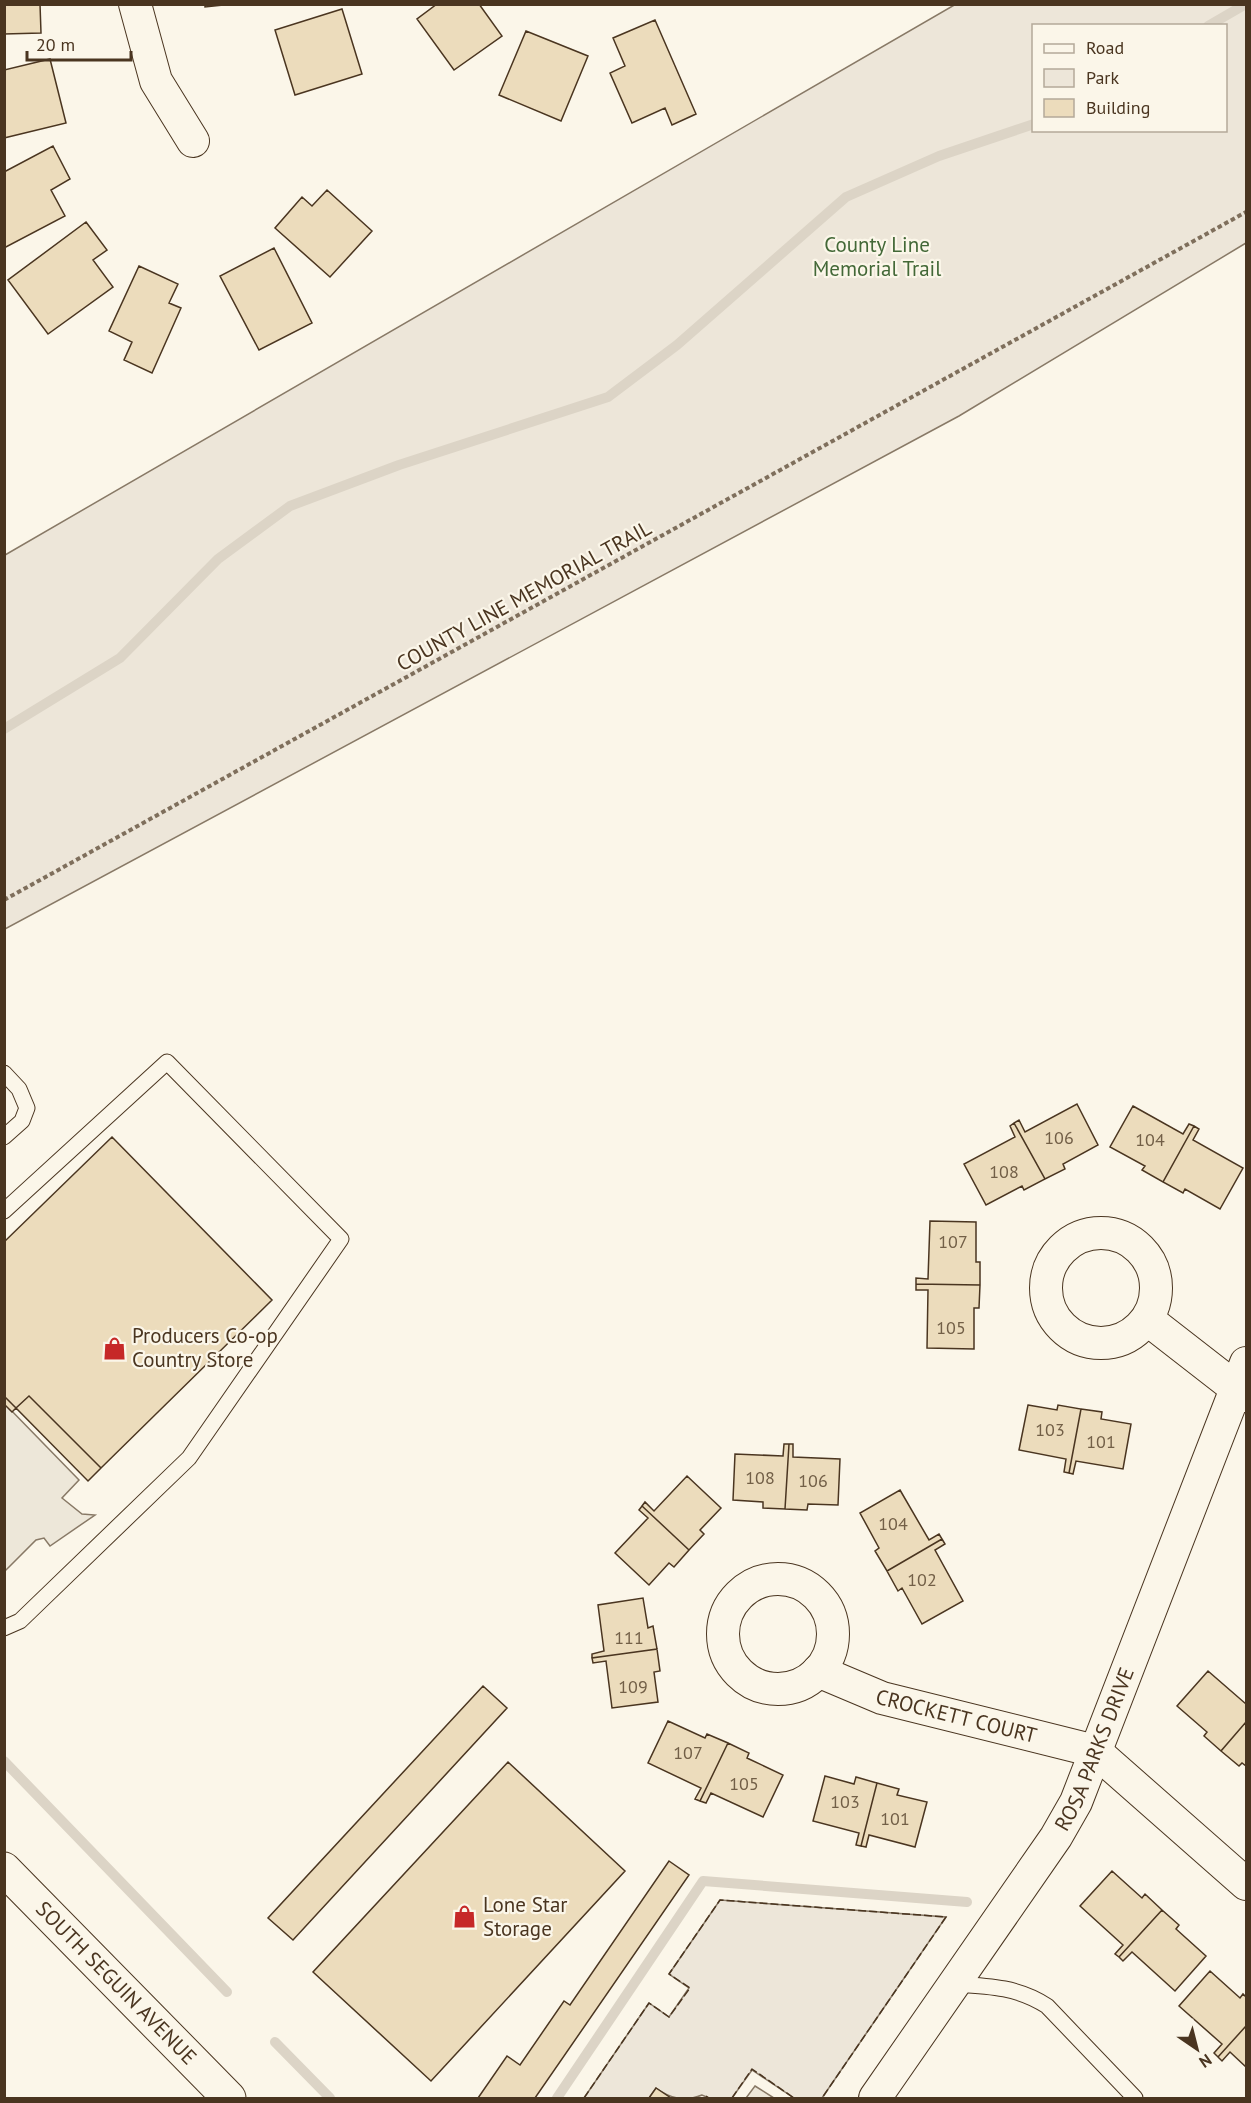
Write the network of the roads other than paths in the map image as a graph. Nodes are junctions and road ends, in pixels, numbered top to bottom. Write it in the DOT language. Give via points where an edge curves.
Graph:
graph roads {
  1 [pos="135,4"];
  2 [pos="193,141"];
  3 [pos="4,1073"];
  4 [pos="4,1137"];
  5 [pos="4,1211"];
  6 [pos="1147,1319"];
  7 [pos="1243,1383"];
  8 [pos="4,1628"];
  9 [pos="818,1671"];
  10 [pos="1095,1751"];
  11 [pos="4,1869"];
  12 [pos="1246,1884"];
  13 [pos="954,1984"];
  14 [pos="229,2098"];
  15 [pos="875,2098"];
  16 [pos="1135,2098"];
  1 -- 2 [label="street" via="156,81"];
  3 -- 4 [label="lane" via="19,1089 27,1108 22,1121"];
  5 -- 8 [label="lane" via="167,1062 340,1239 189,1458 20,1621"];
  6 -- 7 [label="street"];
  7 -- 10 [label="street, ROSA PARKS DRIVE"];
  9 -- 10 [label="street, CROCKETT COURT" via="882,1698"];
  10 -- 12 [label="street"];
  10 -- 13 [label="street, ROSA PARKS DRIVE" via="1067,1819"];
  11 -- 14 [label="main road, SOUTH SEGUIN AVENUE"];
  13 -- 15 [label="street, ROSA PARKS DRIVE"];
  13 -- 16 [label="lane" via="996,1987 1032,1996 1047,2006"];
}
